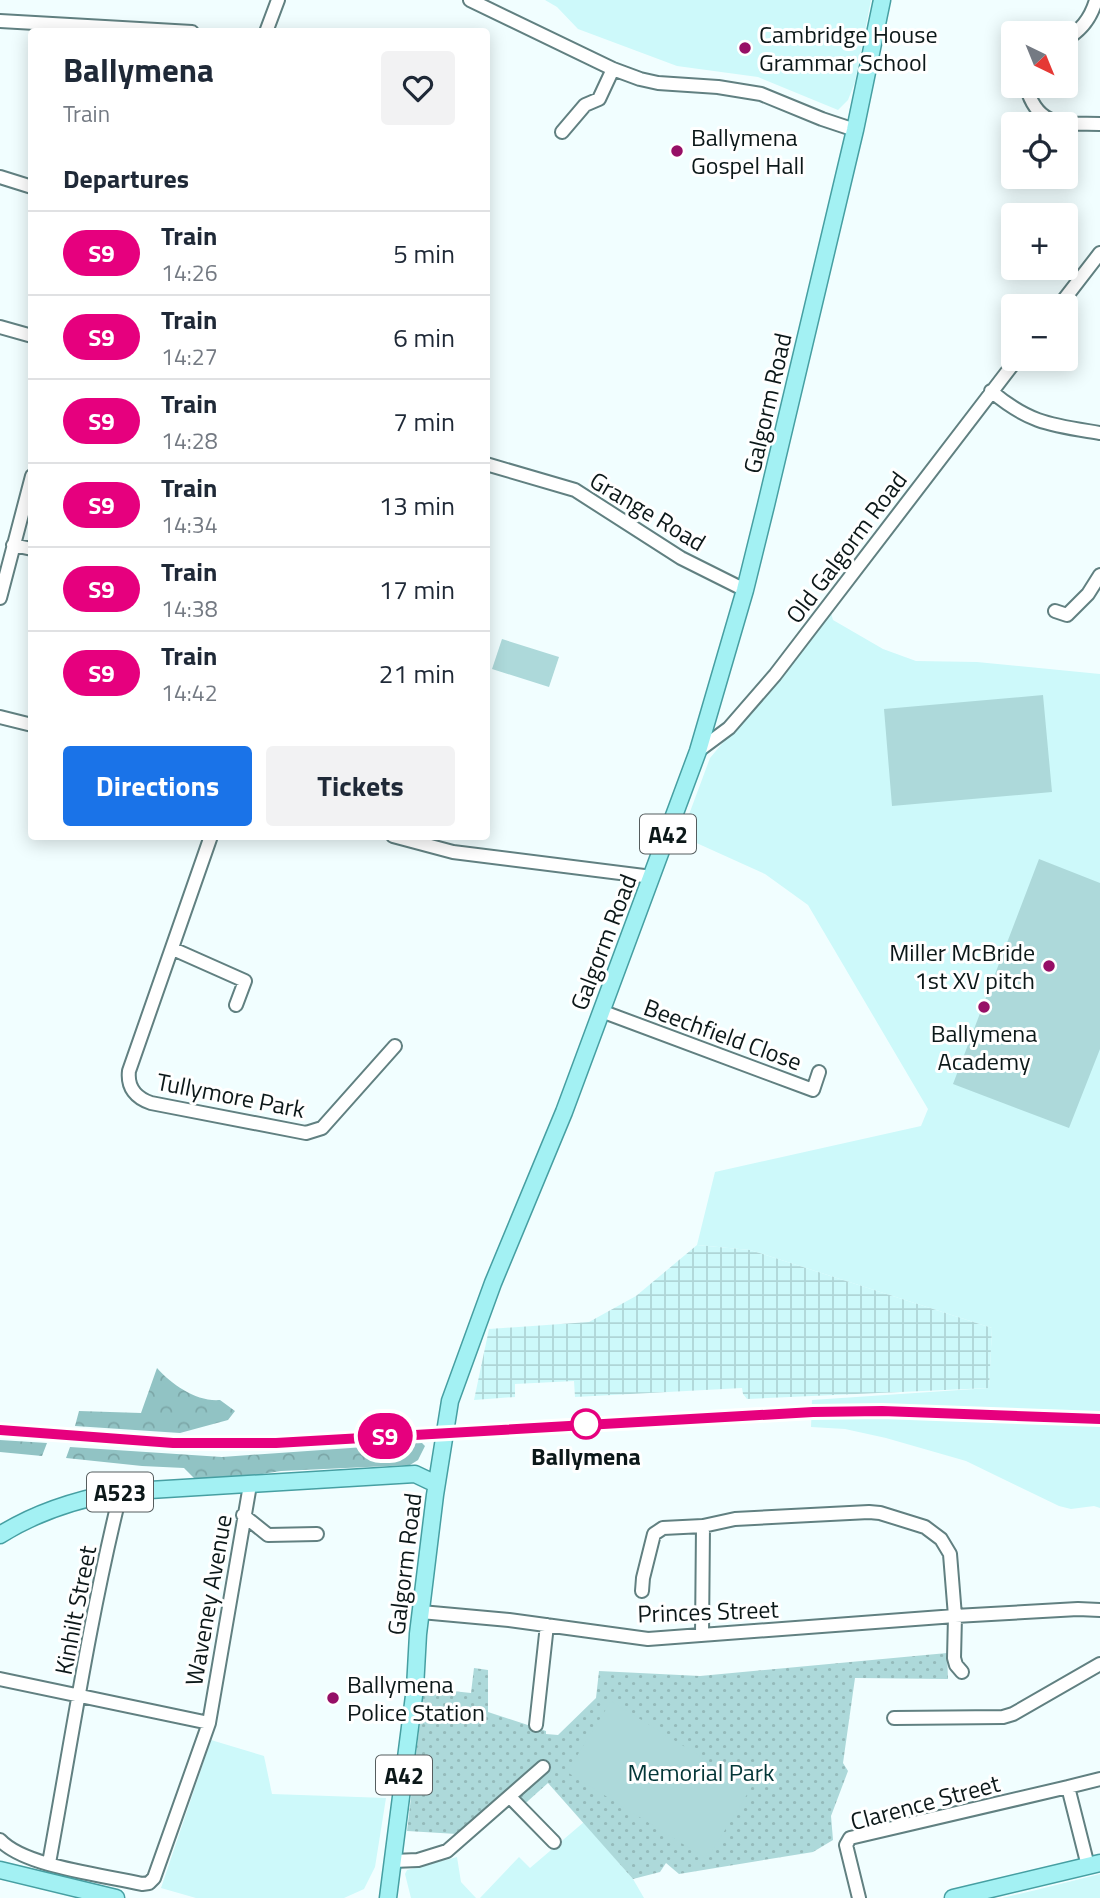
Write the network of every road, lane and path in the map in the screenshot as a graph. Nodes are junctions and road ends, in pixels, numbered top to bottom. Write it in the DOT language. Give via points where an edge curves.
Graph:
graph roads {
  1 [pos="278,0"];
  2 [pos="470,0"];
  3 [pos="882,0"];
  4 [pos="1096,0"];
  5 [pos="0,21"];
  6 [pos="122,28"];
  7 [pos="268,28"];
  8 [pos="1078,31"];
  9 [pos="613,69"];
  10 [pos="1031,98"];
  11 [pos="1100,124"];
  12 [pos="855,130"];
  13 [pos="562,132"];
  14 [pos="0,177"];
  15 [pos="28,186"];
  16 [pos="1100,253"];
  17 [pos="1086,272"];
  18 [pos="1100,279"];
  19 [pos="1069,294"];
  20 [pos="0,327"];
  21 [pos="28,335"];
  22 [pos="1007,371"];
  23 [pos="991,391"];
  24 [pos="1100,433"];
  25 [pos="490,465"];
  26 [pos="28,491"];
  27 [pos="13,545"];
  28 [pos="28,548"];
  29 [pos="1100,575"];
  30 [pos="745,590"];
  31 [pos="0,598"];
  32 [pos="1055,611"];
  33 [pos="0,717"];
  34 [pos="28,724"];
  35 [pos="698,751"];
  36 [pos="210,840"];
  37 [pos="408,840"];
  38 [pos="652,877"];
  39 [pos="173,949"];
  40 [pos="236,1005"];
  41 [pos="601,1011"];
  42 [pos="395,1045"];
  43 [pos="818,1072"];
  44 [pos="440,1460"];
  45 [pos="415,1474"];
  46 [pos="436,1484"];
  47 [pos="250,1485"];
  48 [pos="117,1492"];
  49 [pos="243,1515"];
  50 [pos="703,1526"];
  51 [pos="317,1534"];
  52 [pos="0,1535"];
  53 [pos="642,1591"];
  54 [pos="1100,1610"];
  55 [pos="421,1612"];
  56 [pos="955,1616"];
  57 [pos="547,1625"];
  58 [pos="702,1635"];
  59 [pos="1100,1664"];
  60 [pos="962,1672"];
  61 [pos="0,1679"];
  62 [pos="80,1694"];
  63 [pos="894,1718"];
  64 [pos="209,1723"];
  65 [pos="536,1725"];
  66 [pos="543,1767"];
  67 [pos="1100,1779"];
  68 [pos="1068,1787"];
  69 [pos="510,1797"];
  70 [pos="0,1840"];
  71 [pos="554,1842"];
  72 [pos="49,1863"];
  73 [pos="1094,1864"];
  74 [pos="0,1870"];
  75 [pos="392,1884"];
  76 [pos="116,1898"];
  77 [pos="376,1898"];
  78 [pos="859,1898"];
  79 [pos="953,1898"];
  1 -- 7 [label="street"];
  2 -- 9 [label="street"];
  3 -- 12 [label="main road, Galgorm Road / A42"];
  4 -- 8 [label="street"];
  5 -- 6 [label="street"];
  9 -- 12 [label="street" via="659,83 761,94"];
  9 -- 13 [label="street" via="599,99 585,105"];
  10 -- 11 [label="street" via="1036,109 1054,122"];
  12 -- 30 [label="main road, Galgorm Road / A42"];
  14 -- 15 [label="street"];
  16 -- 17 [label="street"];
  17 -- 18 [label="street"];
  17 -- 19 [label="street"];
  20 -- 21 [label="street"];
  22 -- 23 [label="street, Old Galgorm Road"];
  23 -- 24 [label="street" via="1032,419"];
  23 -- 35 [label="street, Old Galgorm Road" via="775,675 729,728"];
  25 -- 30 [label="street, Grange Road" via="575,490 681,558"];
  26 -- 27 [label="street"];
  27 -- 28 [label="street"];
  27 -- 31 [label="street"];
  29 -- 32 [label="street" via="1067,615"];
  30 -- 35 [label="main road, Galgorm Road / A42"];
  33 -- 34 [label="street"];
  35 -- 38 [label="main road, Galgorm Road / A42"];
  36 -- 39 [label="street, Tullymore Park"];
  37 -- 38 [label="street" via="453,852"];
  38 -- 41 [label="main road, Galgorm Road / A42"];
  39 -- 40 [label="street" via="245,981"];
  39 -- 42 [label="street, Tullymore Park" via="129,1071 129,1084 143,1100 314,1132"];
  41 -- 43 [label="street, Beechfield Close" via="813,1090"];
  41 -- 44 [label="main road, Galgorm Road / A42" via="457,1378"];
  44 -- 45 [label="main road, A523"];
  44 -- 46 [label="main road, Galgorm Road / A42"];
  45 -- 46 [label="main road, A523"];
  45 -- 47 [label="main road, A523"];
  46 -- 55 [label="main road, Galgorm Road / A42"];
  47 -- 48 [label="main road, A523"];
  47 -- 49 [label="street, Waveney Avenue"];
  48 -- 52 [label="main road, A523" via="53,1508"];
  48 -- 62 [label="street, Kinhilt Street"];
  49 -- 51 [label="street" via="268,1535"];
  49 -- 64 [label="street, Waveney Avenue"];
  50 -- 53 [label="street" via="663,1528 654,1534"];
  50 -- 56 [label="street" via="735,1519 869,1512 920,1524 940,1537 950,1553"];
  50 -- 58 [label="street"];
  54 -- 56 [label="street, Princes Street"];
  55 -- 57 [label="street, Princes Street"];
  55 -- 75 [label="main road, Galgorm Road / A42"];
  56 -- 58 [label="street, Princes Street"];
  56 -- 60 [label="street" via="954,1658"];
  57 -- 58 [label="street, Princes Street" via="648,1639"];
  57 -- 65 [label="street"];
  59 -- 63 [label="street" via="1003,1717"];
  61 -- 62 [label="street"];
  62 -- 64 [label="street"];
  62 -- 72 [label="street, Kinhilt Street"];
  64 -- 72 [label="street, Waveney Avenue" via="158,1869 149,1883"];
  66 -- 69 [label="street"];
  67 -- 68 [label="street, Clarence Street"];
  68 -- 73 [label="street"];
  68 -- 78 [label="street, Clarence Street" via="850,1838 846,1845"];
  69 -- 71 [label="street"];
  69 -- 75 [label="street" via="447,1851 418,1860"];
  70 -- 72 [label="street" via="24,1856"];
  73 -- 79 [label="main road"];
  74 -- 76 [label="main road"];
  75 -- 77 [label="main road"];
}
